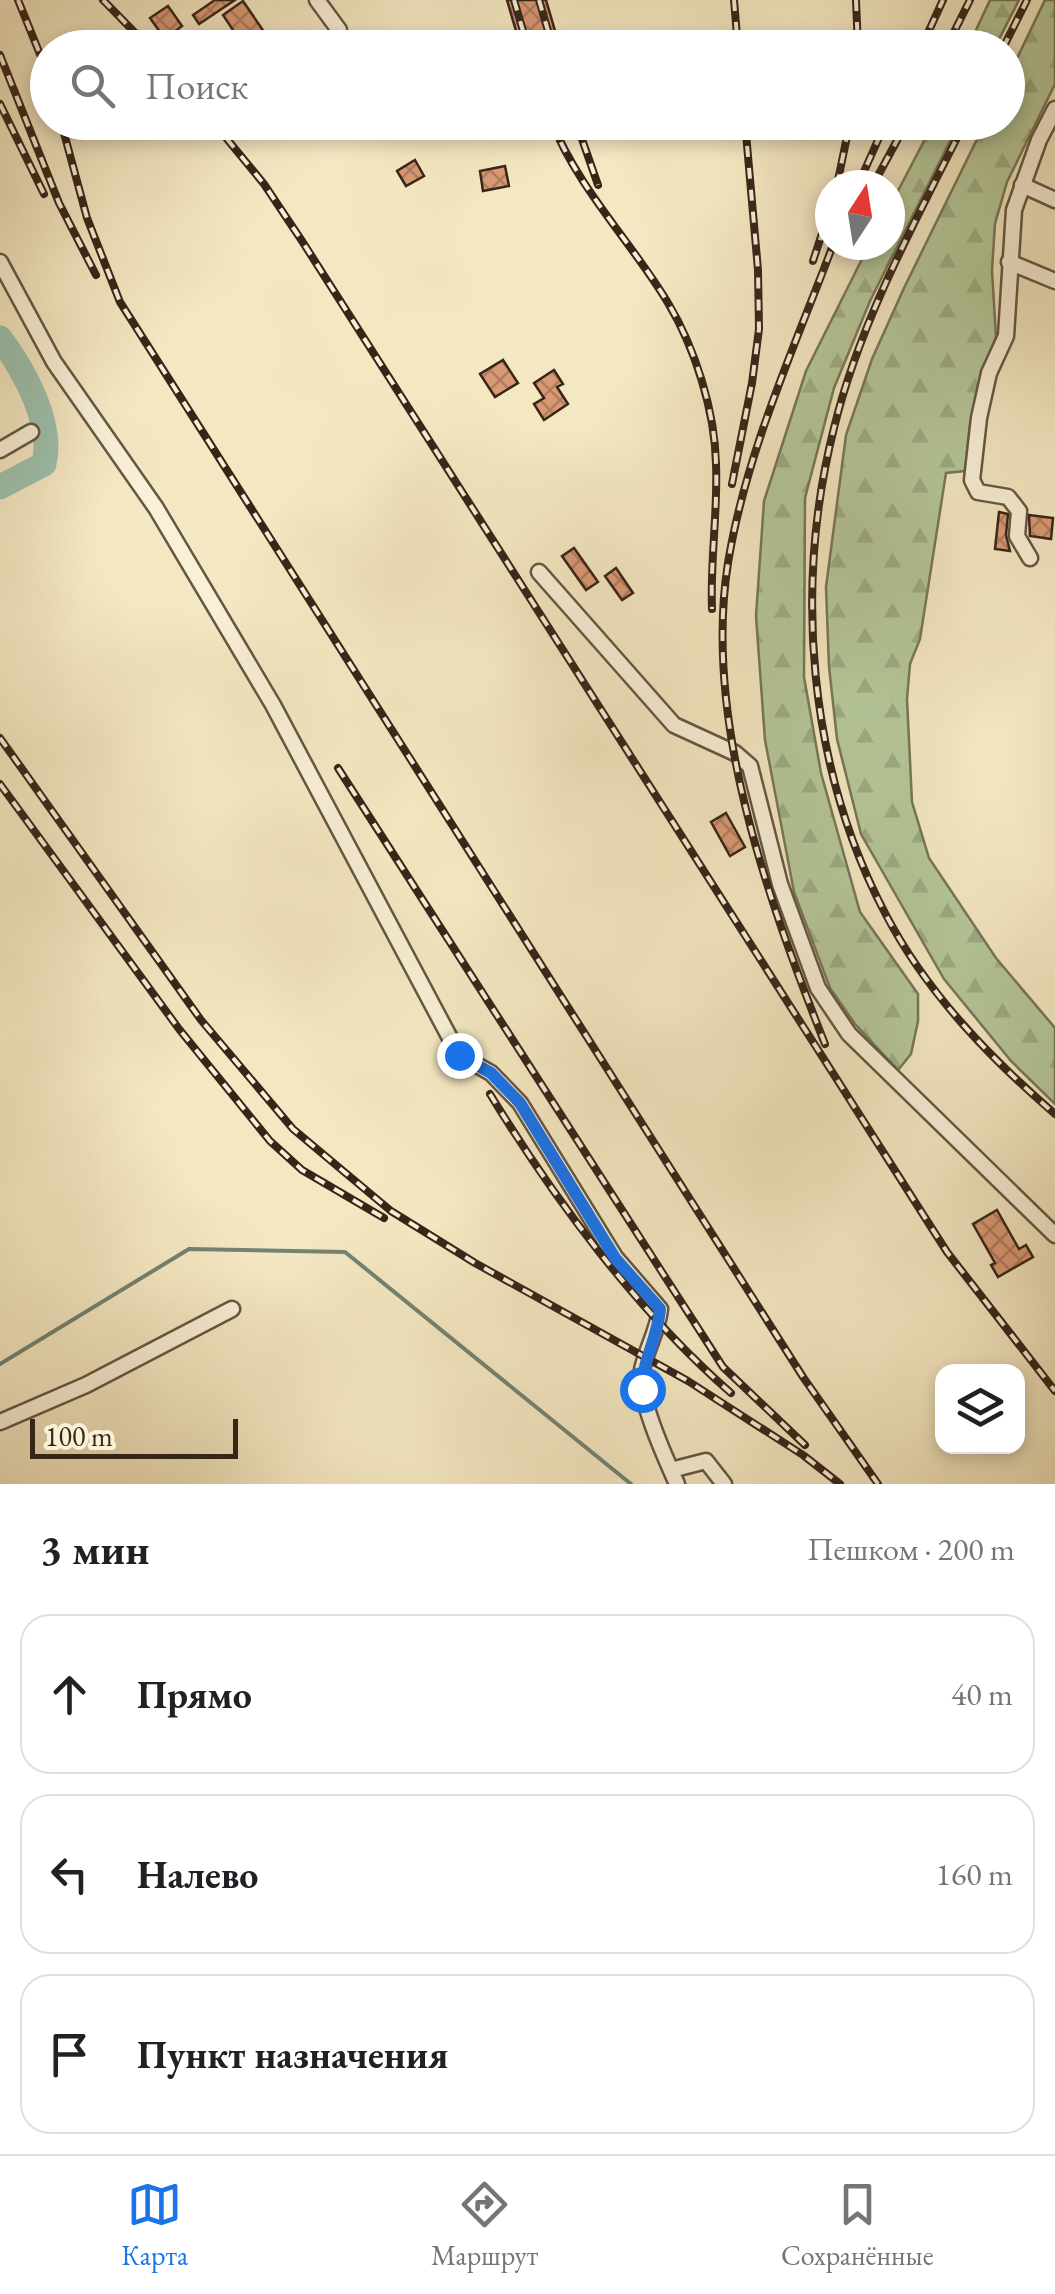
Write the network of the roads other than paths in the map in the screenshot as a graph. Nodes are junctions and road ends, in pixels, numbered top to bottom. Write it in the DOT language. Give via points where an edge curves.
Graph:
graph roads {
  1 [pos="318,0"];
  2 [pos="339,30"];
  3 [pos="1055,110"];
  4 [pos="1022,185"];
  5 [pos="1055,200"];
  6 [pos="0,262"];
  7 [pos="1010,262"];
  8 [pos="1055,281"];
  9 [pos="31,432"];
  10 [pos="0,450"];
  11 [pos="1030,558"];
  12 [pos="540,572"];
  13 [pos="1055,1236"];
  14 [pos="232,1309"];
  15 [pos="0,1422"];
  16 [pos="674,1477"];
  17 [pos="724,1484"];
  1 -- 2 [label="street"];
  3 -- 4 [label="street"];
  4 -- 5 [label="street"];
  4 -- 7 [label="street"];
  6 -- 16 [label="street" via="54,362 156,508 273,706 459,1055 491,1073 520,1103 615,1258 660,1309 642,1389"];
  7 -- 8 [label="street"];
  7 -- 11 [label="street" via="1006,336 978,418 972,480 978,492 1008,498 1019,511 1016,536"];
  9 -- 10 [label="street"];
  12 -- 13 [label="street" via="674,725 750,766 780,884 818,988 849,1034"];
  14 -- 15 [label="street"];
  16 -- 17 [label="street" via="706,1461"];
}
